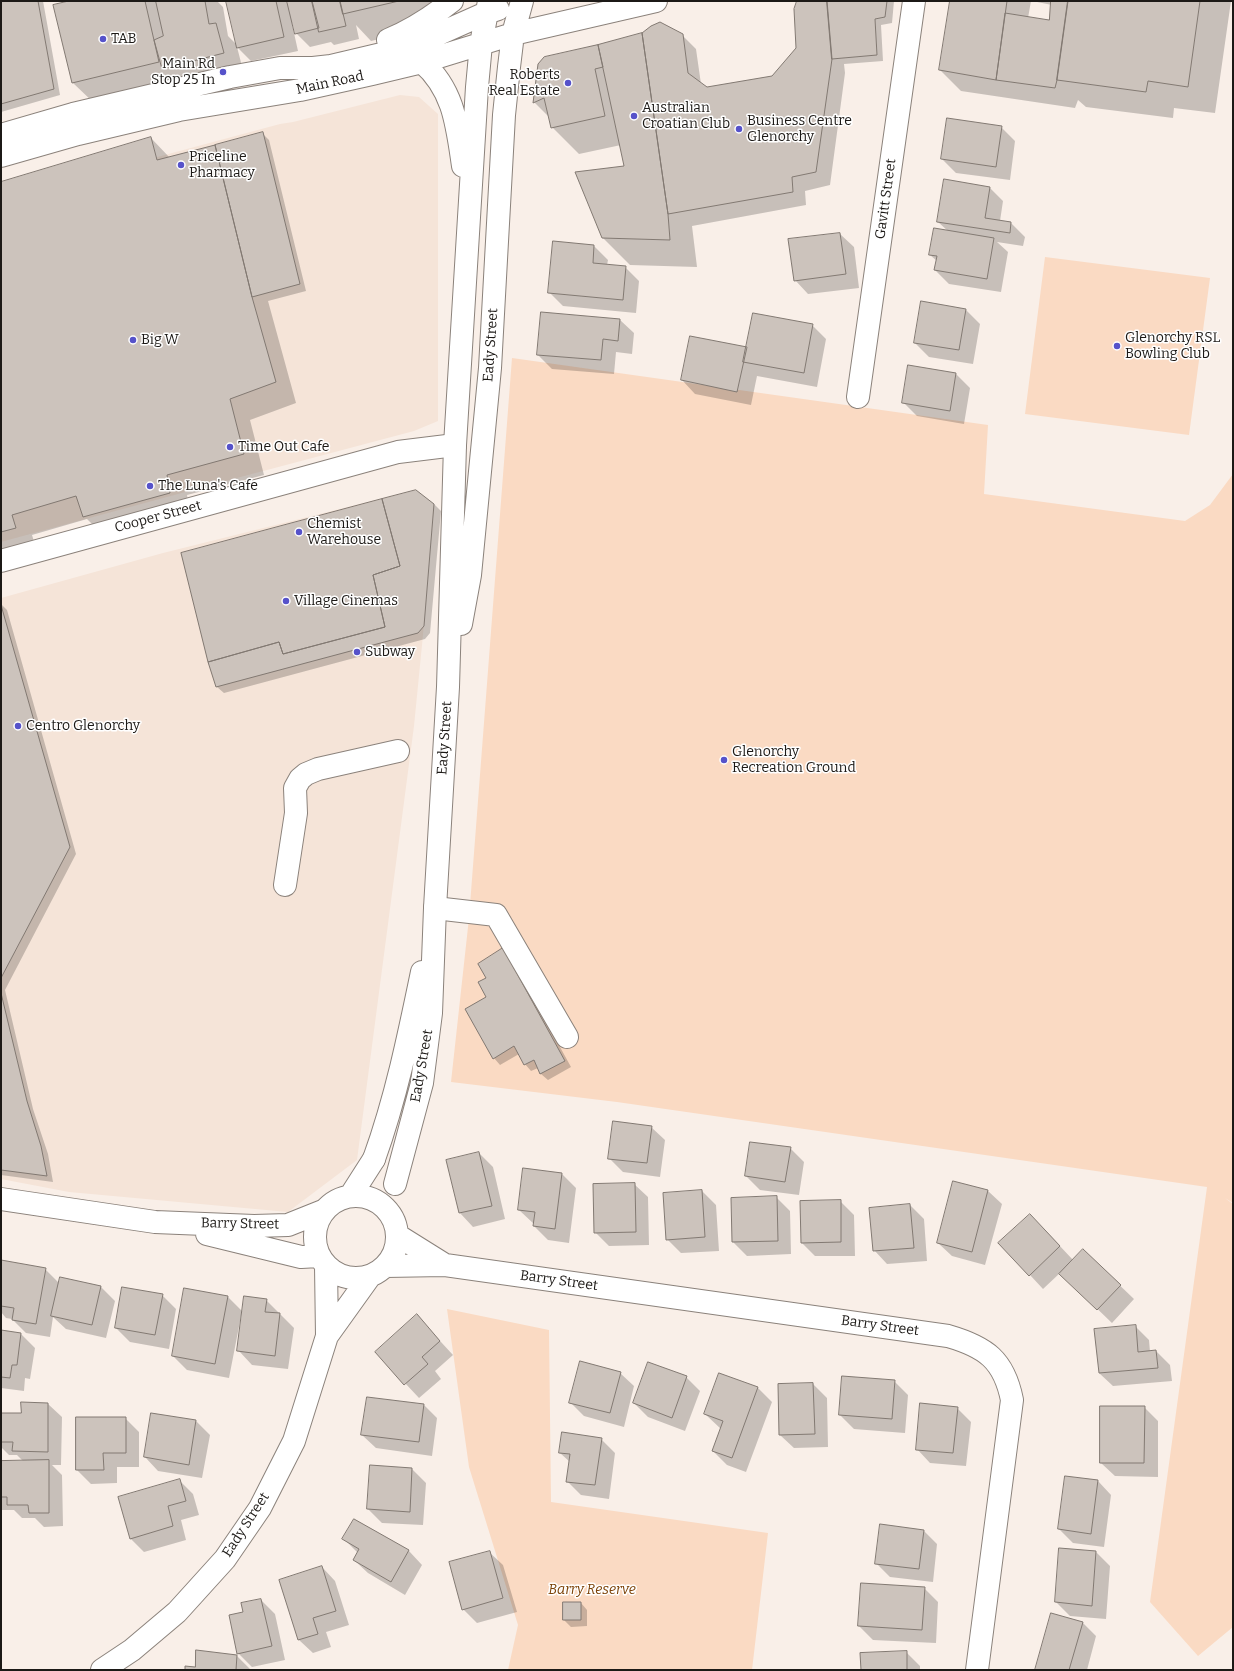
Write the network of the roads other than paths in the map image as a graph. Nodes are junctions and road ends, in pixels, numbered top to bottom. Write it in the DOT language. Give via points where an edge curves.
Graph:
graph roads {
  1 [pos="452,1"];
  2 [pos="524,1"];
  3 [pos="656,1"];
  4 [pos="914,1"];
  5 [pos="487,7"];
  6 [pos="513,34"];
  7 [pos="481,44"];
  8 [pos="422,62"];
  9 [pos="280,68"];
  10 [pos="1,135"];
  11 [pos="1,156"];
  12 [pos="469,210"];
  13 [pos="858,397"];
  14 [pos="455,445"];
  15 [pos="1,561"];
  16 [pos="448,687"];
  17 [pos="398,751"];
  18 [pos="285,885"];
  19 [pos="435,908"];
  20 [pos="567,1037"];
  21 [pos="351,1195"];
  22 [pos="1,1200"];
  23 [pos="323,1212"];
  24 [pos="155,1222"];
  25 [pos="396,1228"];
  26 [pos="322,1261"];
  27 [pos="445,1265"];
  28 [pos="378,1271"];
  29 [pos="327,1336"];
  30 [pos="102,1670"];
  31 [pos="977,1670"];
  1 -- 9 [label="main road" via="424,22 400,35 375,44"];
  2 -- 5 [label="main road, Main Road"];
  2 -- 6 [label="main road, Eady Street"];
  3 -- 6 [label="main road, Main Road"];
  4 -- 13 [label="main road, Gavitt Street"];
  5 -- 7 [label="main road, Eady Street"];
  5 -- 9 [label="main road, Main Road" via="423,41 386,53 331,66"];
  6 -- 7 [label="main road, Main Road"];
  6 -- 16 [label="main road, Eady Street" via="504,115 490,368 470,570"];
  7 -- 8 [label="main road, Main Road"];
  7 -- 12 [label="main road, Eady Street"];
  8 -- 11 [label="main road, Main Road" via="300,90 179,110 78,134"];
  8 -- 12 [label="main road" via="442,84 451,103 459,138"];
  9 -- 10 [label="main road, Main Road" via="230,77 73,114"];
  12 -- 14 [label="main road, Eady Street"];
  14 -- 15 [label="main road, Cooper Street" via="398,452"];
  14 -- 16 [label="main road, Eady Street"];
  16 -- 19 [label="main road, Eady Street"];
  17 -- 18 [label="main road" via="318,769 300,779 295,788 296,813"];
  19 -- 20 [label="main road" via="496,915"];
  19 -- 21 [label="main road, Eady Street" via="387,1123 374,1159"];
  19 -- 25 [label="main road, Eady Street" via="431,1013 422,1083 395,1184"];
  21 -- 23 [label="main road" via="336,1201"];
  21 -- 25 [label="main road" via="365,1196 377,1201 387,1210"];
  22 -- 24 [label="main road, Barry Street"];
  23 -- 24 [label="main road, Barry Street" via="288,1225"];
  23 -- 26 [label="main road" via="314,1233 315,1245"];
  24 -- 26 [label="main road, Barry Street"];
  25 -- 27 [label="main road, Barry Street"];
  25 -- 28 [label="main road" via="396,1247 392,1257"];
  26 -- 28 [label="main road" via="336,1273 347,1277 359,1278"];
  26 -- 29 [label="main road, Eady Street"];
  27 -- 28 [label="main road, Barry Street"];
  27 -- 31 [label="main road, Barry Street" via="948,1336 983,1349 1002,1370 1012,1400"];
  28 -- 29 [label="main road, Eady Street"];
  29 -- 30 [label="main road, Eady Street" via="294,1441 260,1508 224,1559 177,1612 132,1650"];
}
